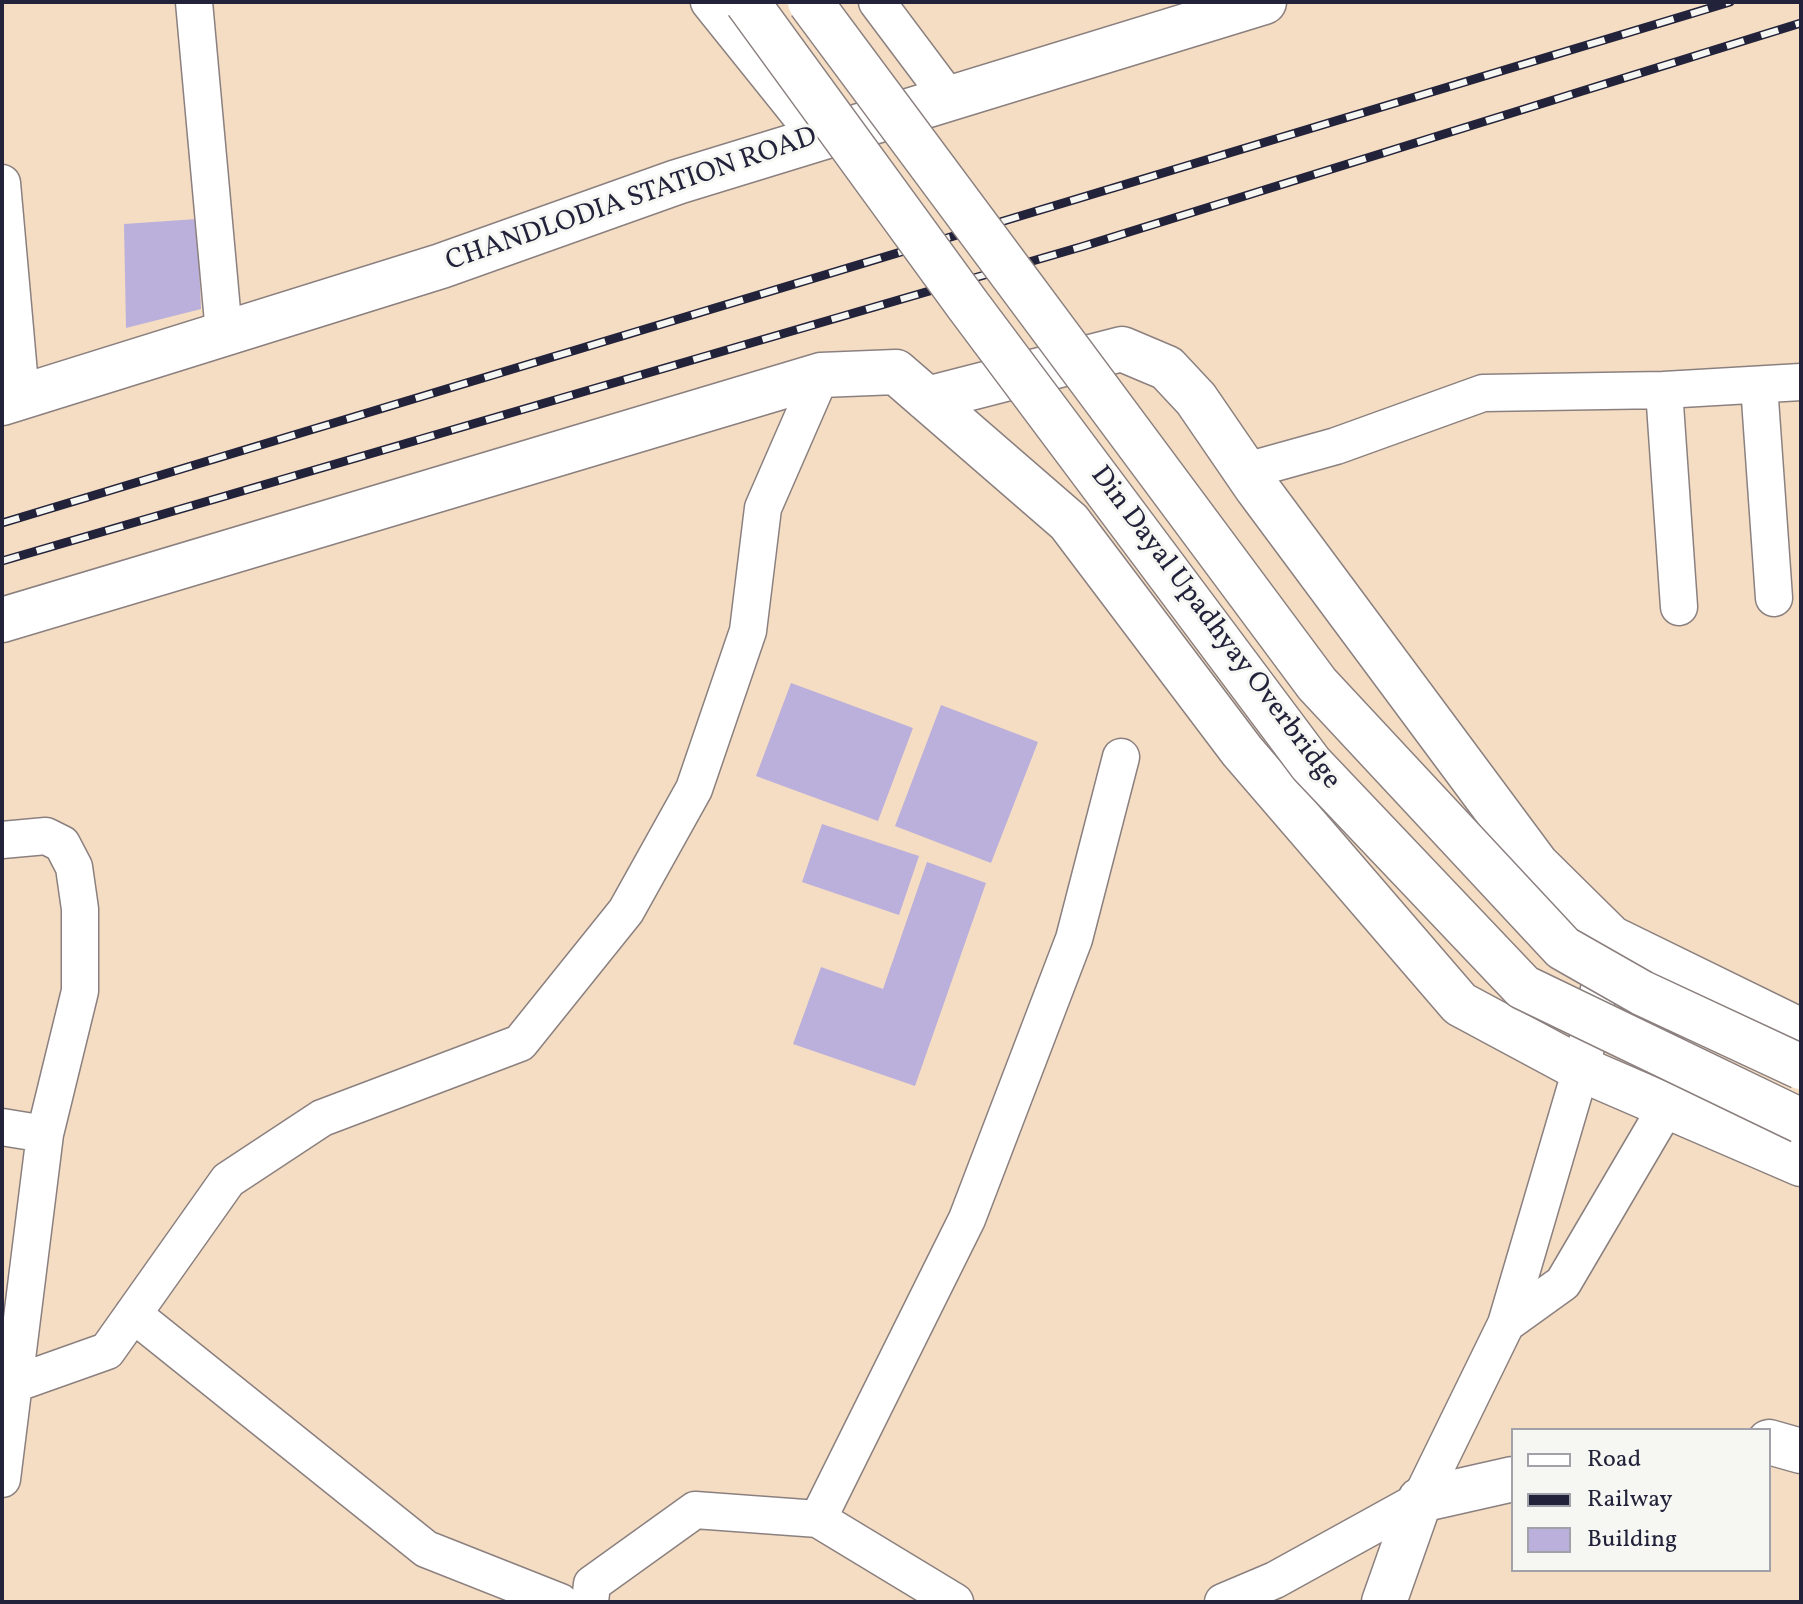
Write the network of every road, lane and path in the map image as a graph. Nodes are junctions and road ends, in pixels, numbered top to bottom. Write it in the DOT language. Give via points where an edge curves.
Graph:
graph roads {
  1 [pos="194,2"];
  2 [pos="709,2"];
  3 [pos="747,2"];
  4 [pos="810,2"];
  5 [pos="877,2"];
  6 [pos="1264,2"];
  7 [pos="949,98"];
  8 [pos="819,139"];
  9 [pos="2,183"];
  10 [pos="224,333"];
  11 [pos="821,375"];
  12 [pos="1801,382"];
  13 [pos="1759,385"];
  14 [pos="1664,390"];
  15 [pos="927,399"];
  16 [pos="12,400"];
  17 [pos="1246,471"];
  18 [pos="1774,598"];
  19 [pos="1679,607"];
  20 [pos="2,620"];
  21 [pos="1121,757"];
  22 [pos="2,840"];
  23 [pos="1611,938"];
  24 [pos="1801,1031"];
  25 [pos="1801,1067"];
  26 [pos="1581,1069"];
  27 [pos="1667,1106"];
  28 [pos="1801,1121"];
  29 [pos="2,1127"];
  30 [pos="45,1134"];
  31 [pos="1801,1164"];
  32 [pos="133,1314"];
  33 [pos="1506,1324"];
  34 [pos="8,1383"];
  35 [pos="1771,1443"];
  36 [pos="1801,1451"];
  37 [pos="2,1479"];
  38 [pos="1511,1479"];
  39 [pos="1420,1500"];
  40 [pos="818,1519"];
  41 [pos="560,1602"];
  42 [pos="590,1602"];
  43 [pos="955,1602"];
  44 [pos="1223,1602"];
  45 [pos="1384,1602"];
  1 -- 10 [label="street"];
  2 -- 8 [label="street"];
  3 -- 28 [label="street, Din Dayal Upadhyay Overbridge, bridge" via="1311,764 1523,987"];
  4 -- 25 [label="street, Din Dayal Upadhyay Overbridge, bridge" via="1317,684 1563,948 1642,993"];
  5 -- 7 [label="street"];
  6 -- 7 [label="street, CHANDLODIA STATION ROAD"];
  7 -- 8 [label="street, CHANDLODIA STATION ROAD"];
  8 -- 10 [label="street, CHANDLODIA STATION ROAD"];
  9 -- 16 [label="street"];
  10 -- 16 [label="street, CHANDLODIA STATION ROAD"];
  11 -- 15 [label="street" via="896,372"];
  11 -- 20 [label="street"];
  11 -- 32 [label="street" via="763,508 748,631 694,789 626,911 520,1043 322,1118 228,1180"];
  12 -- 13 [label="street"];
  13 -- 14 [label="street"];
  13 -- 18 [label="street"];
  14 -- 17 [label="street" via="1483,393 1336,446"];
  14 -- 19 [label="street"];
  15 -- 17 [label="street" via="1122,349 1167,368 1196,399"];
  15 -- 26 [label="street" via="1069,522 1242,751 1460,1004"];
  17 -- 23 [label="street" via="1537,865"];
  21 -- 40 [label="street" via="1074,939 967,1219"];
  22 -- 30 [label="street" via="46,836 62,844 74,867 80,991"];
  23 -- 24 [label="street"];
  23 -- 26 [label="street"];
  26 -- 27 [label="street"];
  26 -- 33 [label="street"];
  27 -- 31 [label="street"];
  27 -- 33 [label="street" via="1563,1283"];
  29 -- 30 [label="street"];
  30 -- 34 [label="street"];
  32 -- 34 [label="street" via="107,1351"];
  32 -- 41 [label="street" via="426,1549"];
  33 -- 39 [label="street"];
  34 -- 37 [label="street"];
  35 -- 36 [label="street"];
  38 -- 39 [label="street"];
  39 -- 44 [label="street" via="1275,1580"];
  39 -- 45 [label="street"];
  40 -- 42 [label="street" via="695,1510 592,1584"];
  40 -- 43 [label="street"];
}
